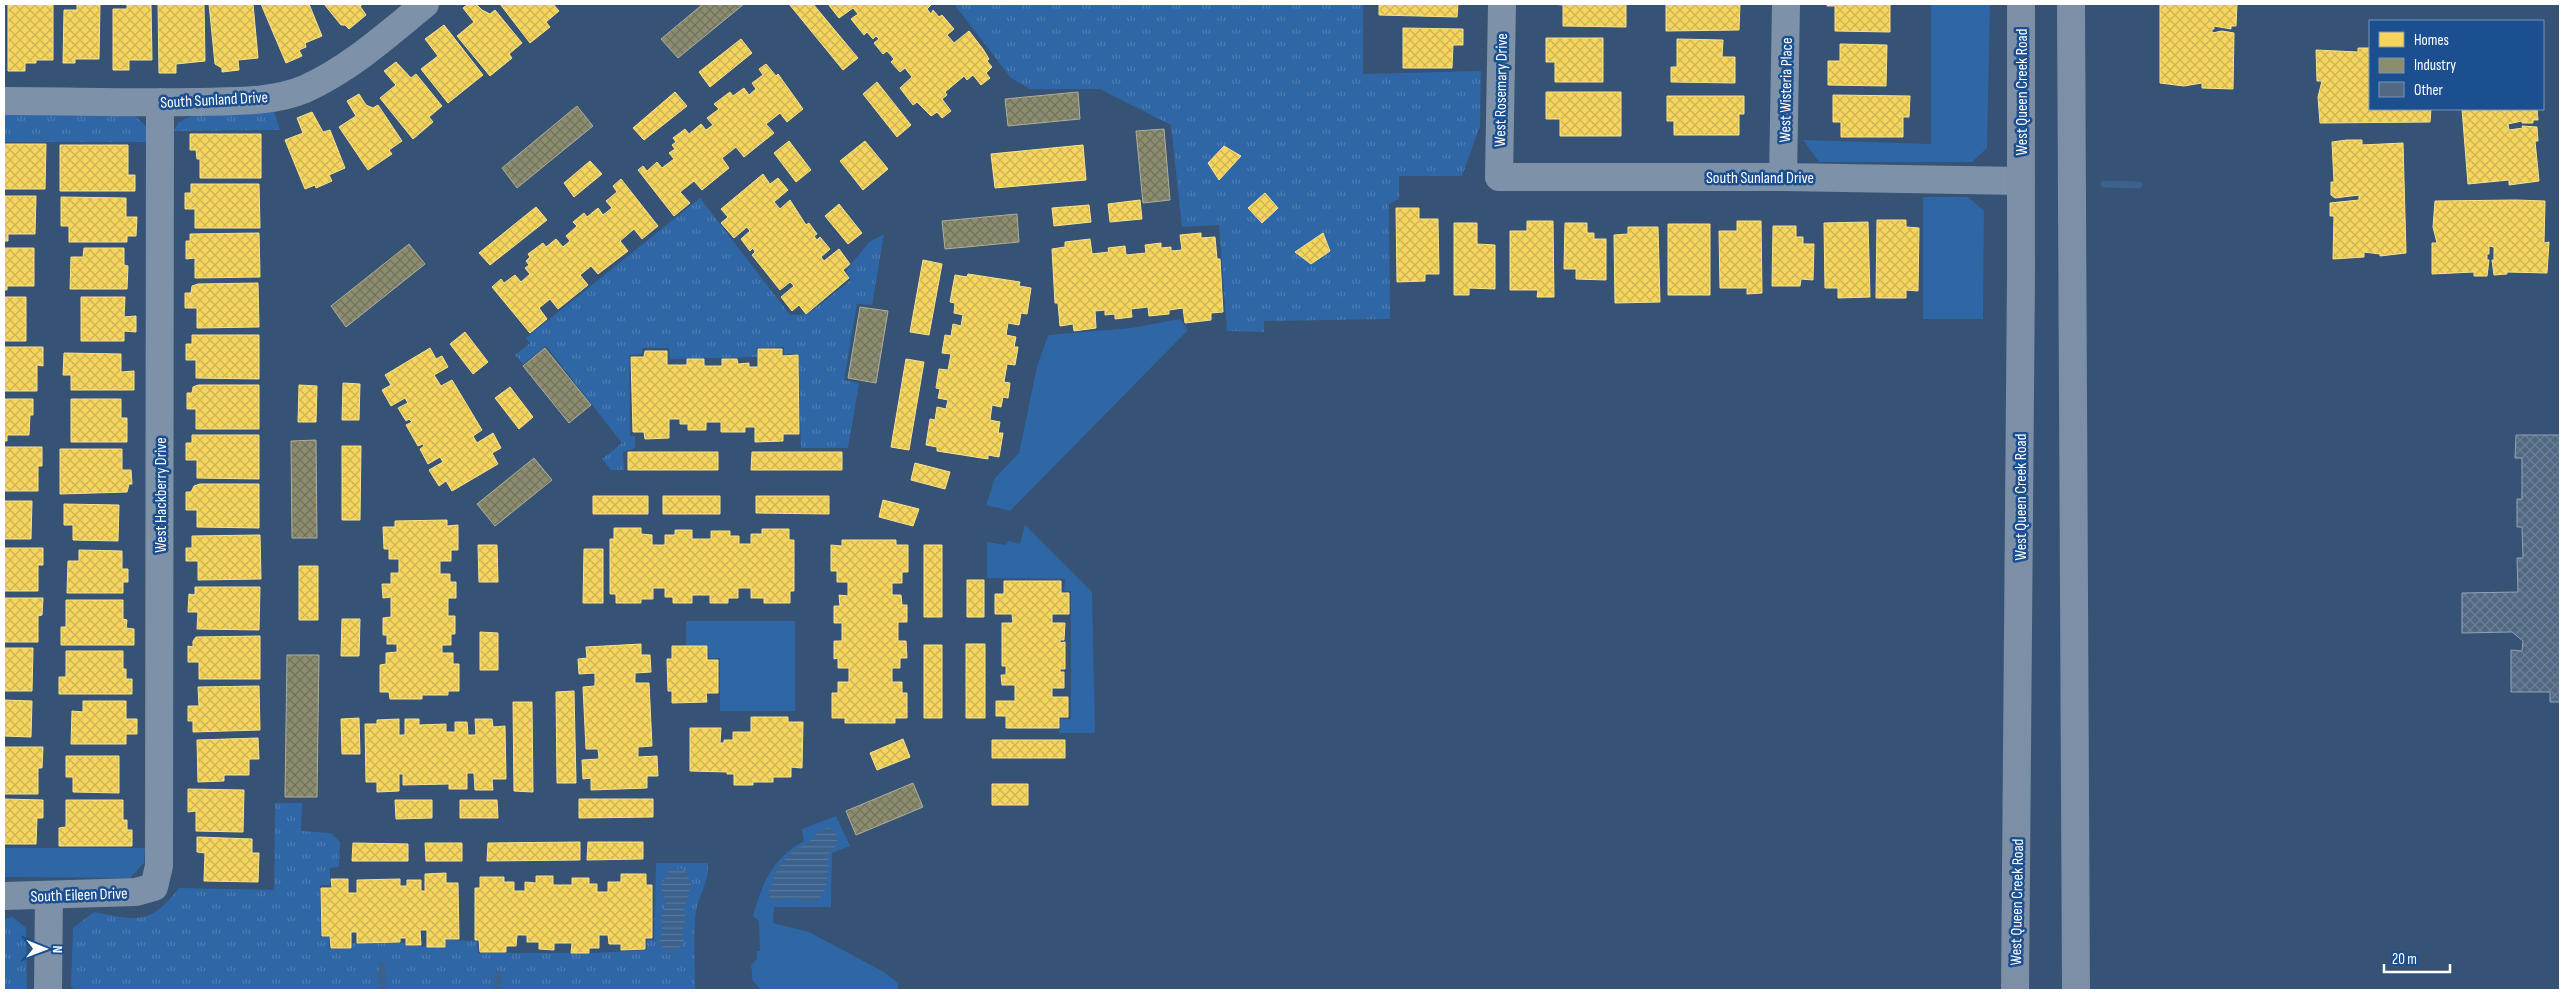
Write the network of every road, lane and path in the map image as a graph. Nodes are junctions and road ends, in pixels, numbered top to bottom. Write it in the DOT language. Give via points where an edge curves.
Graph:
graph roads {
  1 [pos="425,4"];
  2 [pos="1502,4"];
  3 [pos="1786,4"];
  4 [pos="2021,4"];
  5 [pos="2071,4"];
  6 [pos="4,101"];
  7 [pos="160,102"];
  8 [pos="1499,177"];
  9 [pos="1783,177"];
  10 [pos="2021,181"];
  11 [pos="154,887"];
  12 [pos="49,895"];
  13 [pos="4,896"];
  14 [pos="48,990"];
  15 [pos="2015,990"];
  16 [pos="2076,990"];
  1 -- 7 [label="street, South Sunland Drive" via="364,55 336,74 303,90 236,101"];
  2 -- 8 [label="street, West Rosemary Drive"];
  3 -- 9 [label="street, West Wisteria Place"];
  4 -- 10 [label="main road, West Queen Creek Road"];
  5 -- 16 [label="main road"];
  6 -- 7 [label="street, South Sunland Drive"];
  7 -- 11 [label="street, West Hackberry Drive" via="159,866"];
  8 -- 9 [label="street, South Sunland Drive"];
  9 -- 10 [label="street, South Sunland Drive"];
  10 -- 15 [label="main road, West Queen Creek Road"];
  11 -- 12 [label="street, South Eileen Drive" via="136,892"];
  12 -- 13 [label="street, South Eileen Drive"];
  12 -- 14 [label="street"];
}
